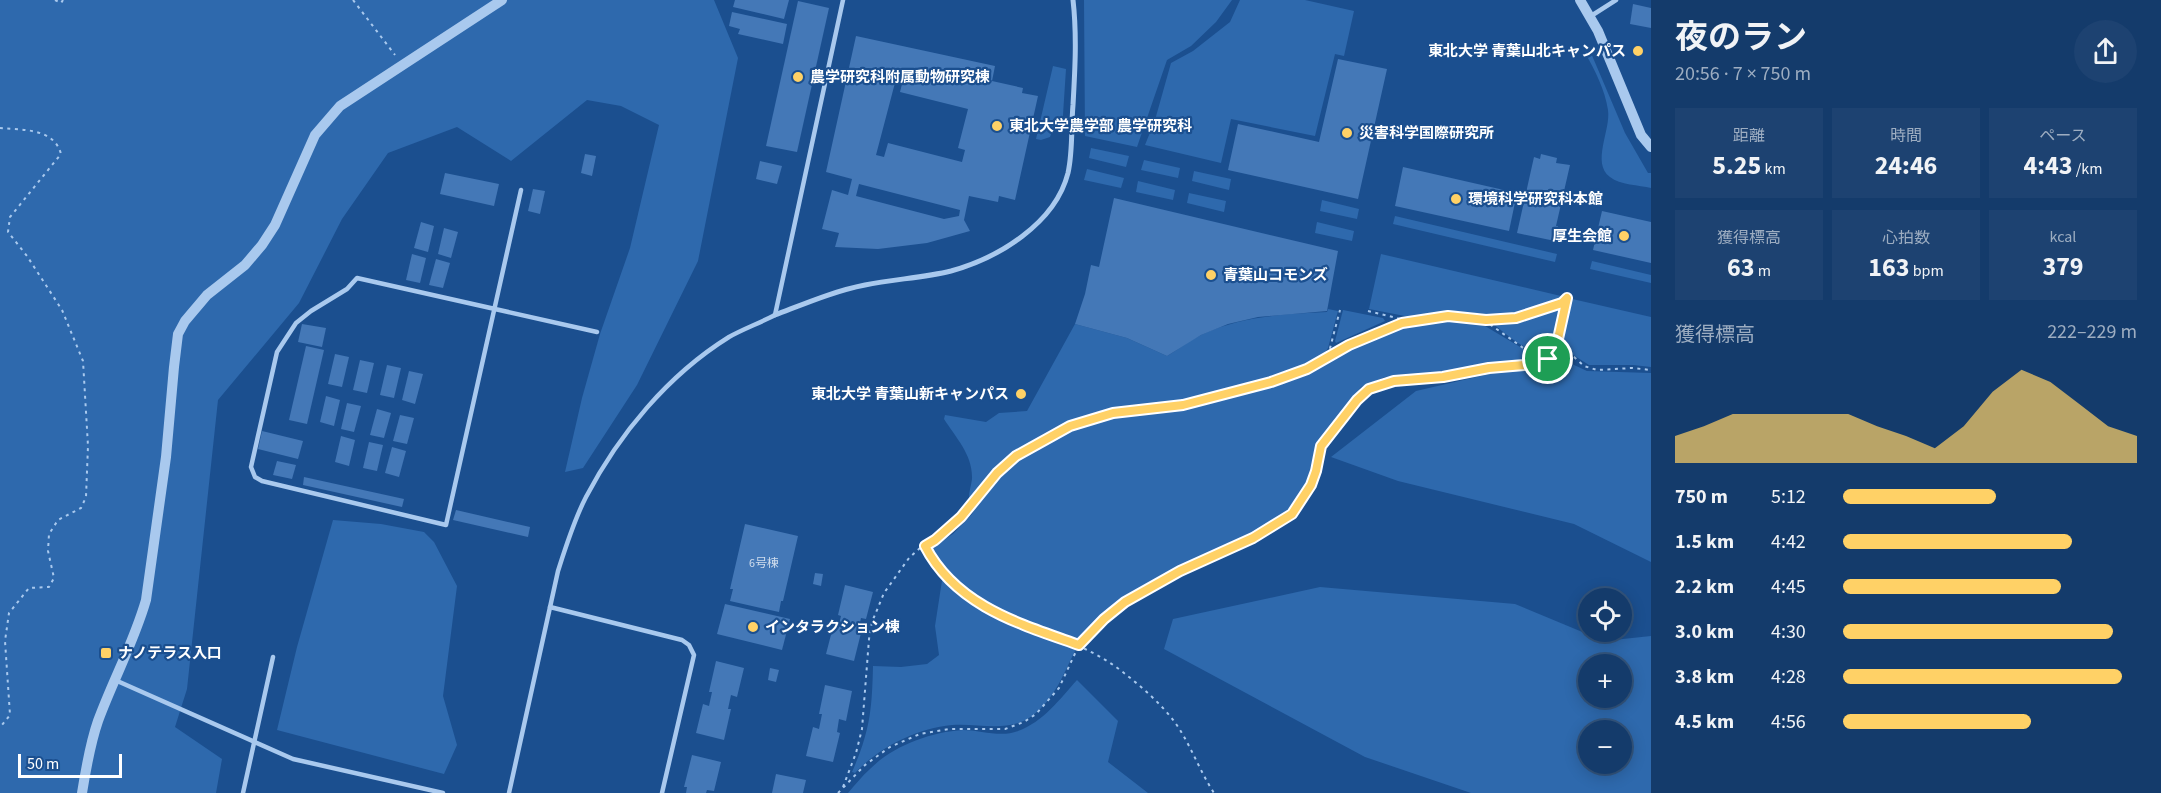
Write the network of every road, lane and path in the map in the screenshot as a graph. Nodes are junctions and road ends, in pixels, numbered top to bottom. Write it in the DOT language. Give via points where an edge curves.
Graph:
graph roads {
  1 [pos="56,0"];
  2 [pos="63,0"];
  3 [pos="353,0"];
  4 [pos="502,0"];
  5 [pos="843,0"];
  6 [pos="1073,0"];
  7 [pos="1580,0"];
  8 [pos="1616,0"];
  9 [pos="1590,16"];
  10 [pos="404,64"];
  11 [pos="0,128"];
  12 [pos="1651,147"];
  13 [pos="521,190"];
  14 [pos="496,309"];
  15 [pos="1340,310"];
  16 [pos="1368,311"];
  17 [pos="775,315"];
  18 [pos="1482,319"];
  19 [pos="1410,322"];
  20 [pos="597,332"];
  21 [pos="1328,356"];
  22 [pos="1554,357"];
  23 [pos="1548,359"];
  24 [pos="1651,370"];
  25 [pos="925,546"];
  26 [pos="550,607"];
  27 [pos="1079,645"];
  28 [pos="273,657"];
  29 [pos="115,680"];
  30 [pos="0,725"];
  31 [pos="254,742"];
  32 [pos="843,787"];
  33 [pos="82,793"];
  34 [pos="243,793"];
  35 [pos="443,793"];
  36 [pos="508,793"];
  37 [pos="662,793"];
  38 [pos="838,793"];
  39 [pos="1214,793"];
  1 -- 2 [label="path"];
  3 -- 10 [label="path"];
  4 -- 10 [label="street"];
  5 -- 17 [label="lane"];
  6 -- 17 [label="street" via="1075,66 1067,175 1055,200 1028,232 977,262 950,271 863,285"];
  7 -- 9 [label="street"];
  8 -- 9 [label="lane"];
  9 -- 12 [label="street" via="1641,135"];
  10 -- 29 [label="street" via="340,106 315,135 275,225 262,245 184,321 178,334 146,600"];
  11 -- 30 [label="path" via="48,135 58,143 61,153 10,216 8,232 62,310 83,361 88,446 86,497 81,508 58,520 49,534 54,578 49,587 29,588 9,613 5,641 10,715"];
  13 -- 14 [label="lane"];
  14 -- 14 [label="lane" via="357,278 297,323 277,352 251,466 255,477 446,525"];
  14 -- 20 [label="lane"];
  15 -- 21 [label="path"];
  16 -- 19 [label="path"];
  17 -- 26 [label="lane" via="730,336 705,354 640,417 610,456 585,499 567,542"];
  18 -- 19 [label="path" via="1448,316"];
  18 -- 22 [label="path" via="1516,318 1567,298"];
  18 -- 23 [label="path" via="1526,350"];
  19 -- 21 [label="path"];
  21 -- 25 [label="path" via="1293,375 1249,388 1183,405 1113,413 1070,426 1016,456 961,517"];
  22 -- 23 [label="path"];
  22 -- 24 [label="path" via="1571,356 1597,370"];
  23 -- 27 [label="path" via="1456,376 1383,383 1369,389 1321,446 1311,485 1292,514 1253,538 1180,571 1125,602"];
  25 -- 27 [label="path" via="933,562 972,599 1020,625"];
  25 -- 32 [label="path" via="909,558 892,581 872,622 862,729"];
  26 -- 36 [label="lane"];
  26 -- 37 [label="lane" via="690,645 694,655"];
  27 -- 32 [label="path" via="1059,688 1024,722 1005,729 949,729 920,734 890,747"];
  27 -- 39 [label="path" via="1124,673 1173,721"];
  28 -- 31 [label="lane"];
  29 -- 31 [label="lane"];
  29 -- 33 [label="street" via="88,753"];
  31 -- 34 [label="lane"];
  31 -- 35 [label="lane" via="293,759"];
  32 -- 38 [label="path"];
}
